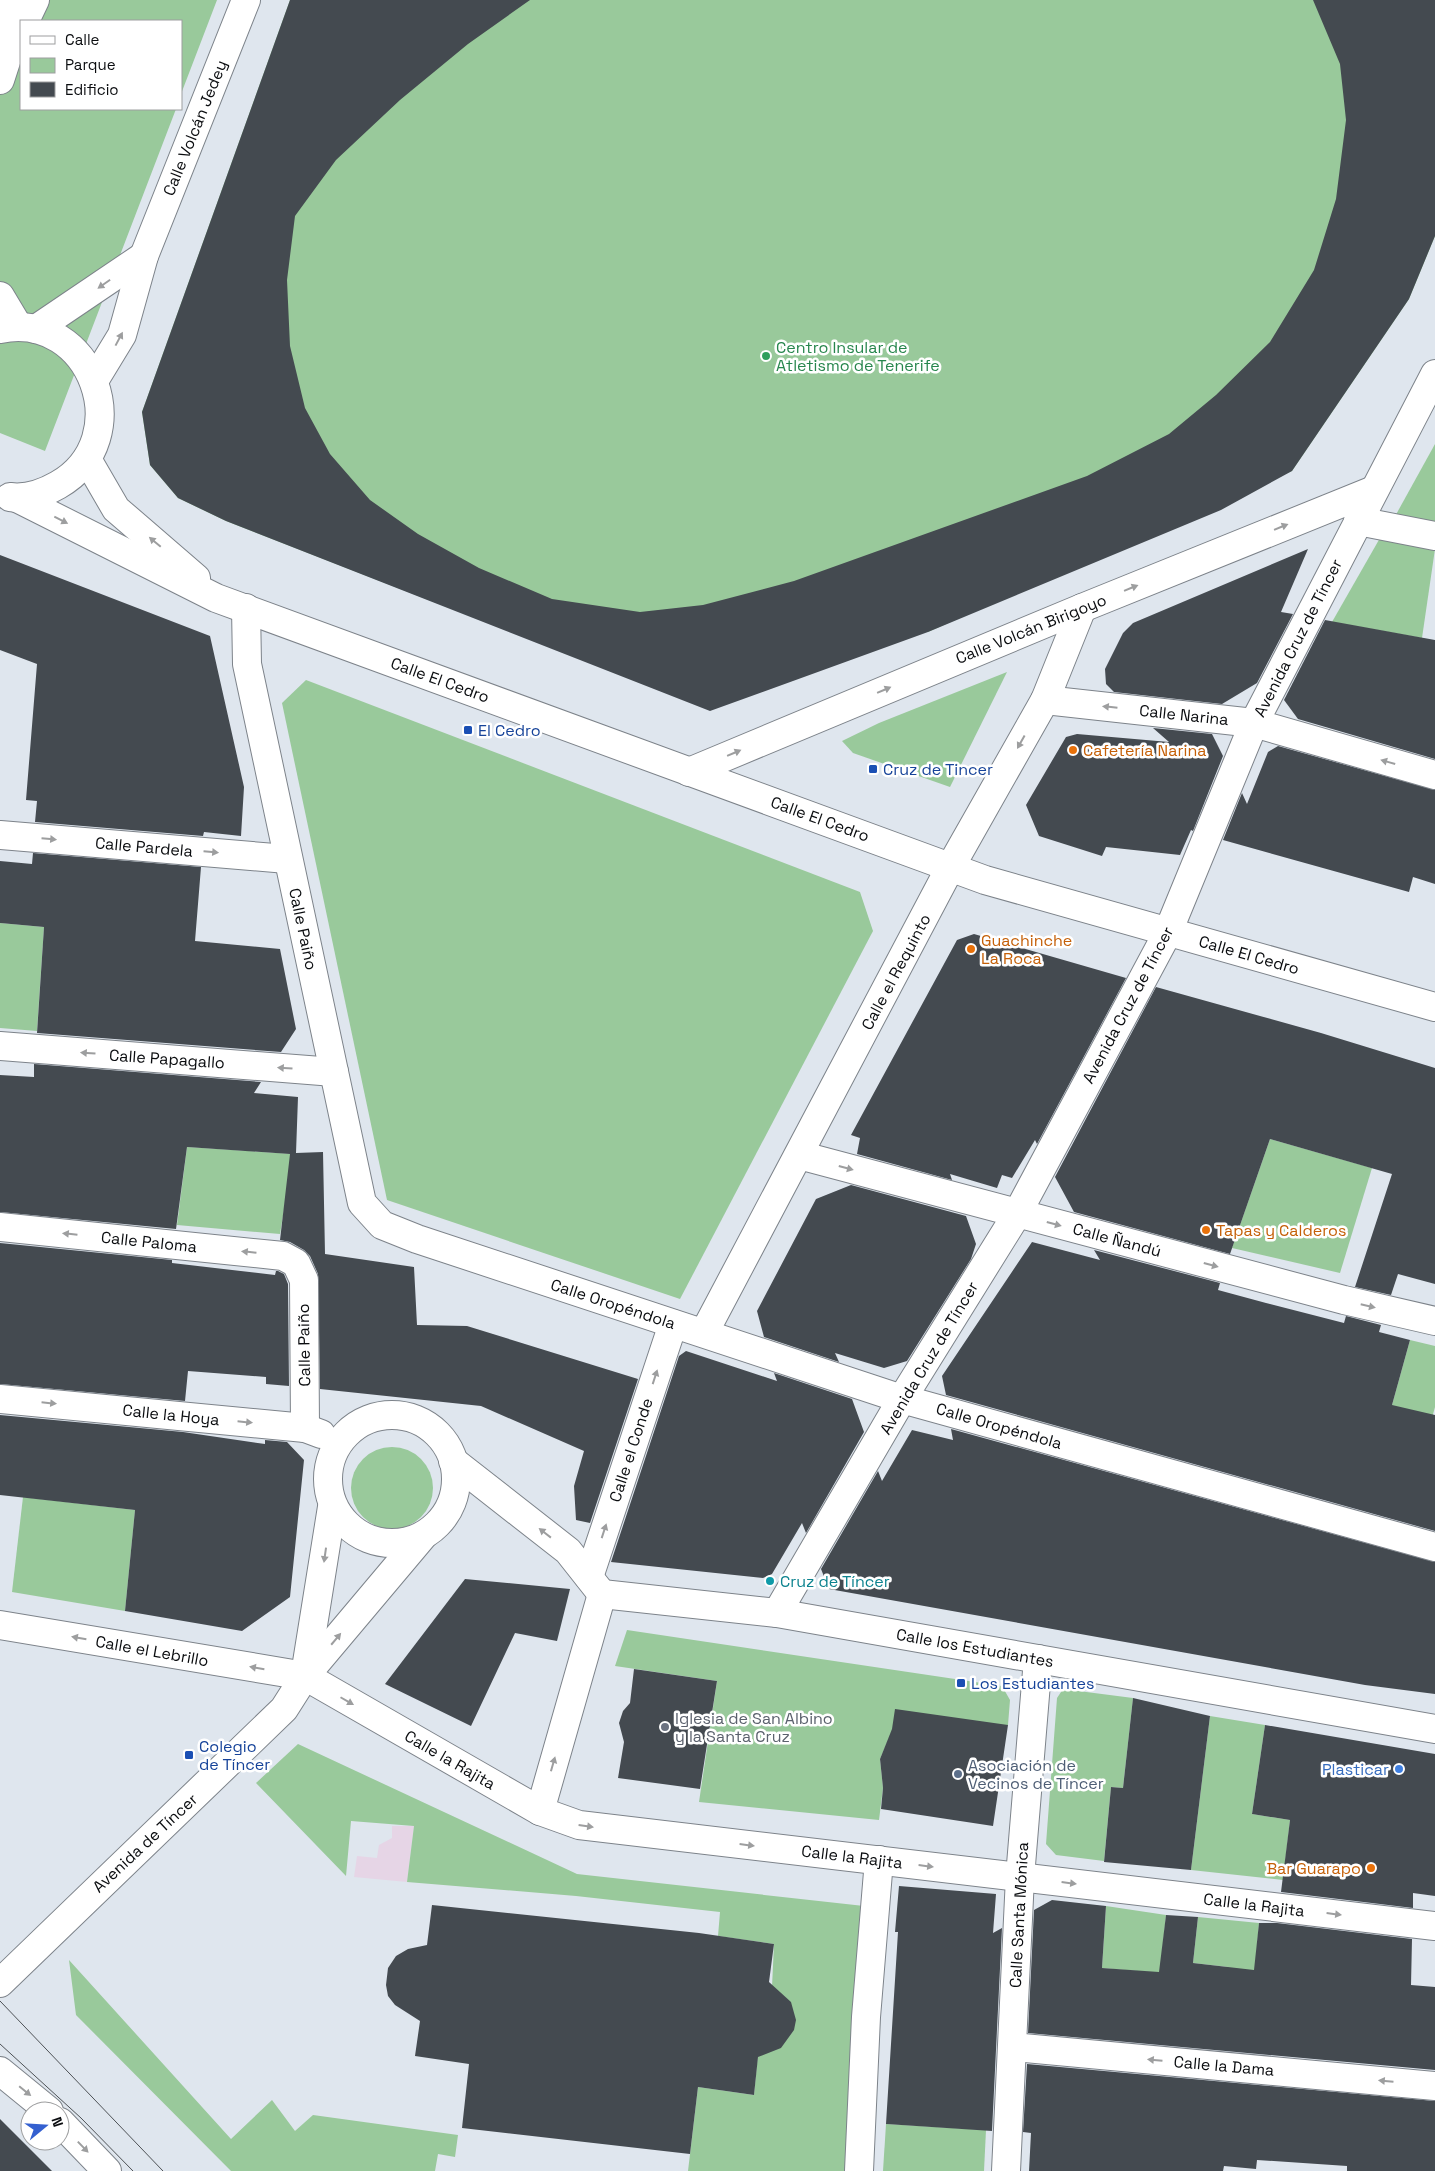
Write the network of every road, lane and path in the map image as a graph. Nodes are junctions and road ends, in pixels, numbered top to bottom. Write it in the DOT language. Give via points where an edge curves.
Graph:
graph roads {
  1 [pos="13,0"];
  2 [pos="35,0"];
  3 [pos="246,0"];
  4 [pos="25,20"];
  5 [pos="16,37"];
  6 [pos="0,80"];
  7 [pos="144,256"];
  8 [pos="0,296"];
  9 [pos="18,328"];
  10 [pos="94,381"];
  11 [pos="1433,383"];
  12 [pos="87,459"];
  13 [pos="1374,490"];
  14 [pos="9,496"];
  15 [pos="1358,521"];
  16 [pos="1435,536"];
  17 [pos="216,598"];
  18 [pos="246,608"];
  19 [pos="1082,608"];
  20 [pos="1045,700"];
  21 [pos="1254,723"];
  22 [pos="688,772"];
  23 [pos="1435,776"];
  24 [pos="0,835"];
  25 [pos="287,859"];
  26 [pos="952,866"];
  27 [pos="1168,932"];
  28 [pos="1435,1007"];
  29 [pos="0,1046"];
  30 [pos="334,1072"];
  31 [pos="799,1155"];
  32 [pos="1017,1214"];
  33 [pos="0,1227"];
  34 [pos="397,1232"];
  35 [pos="296,1263"];
  36 [pos="1435,1321"];
  37 [pos="673,1324"];
  38 [pos="704,1333"];
  39 [pos="0,1399"];
  40 [pos="902,1399"];
  41 [pos="305,1428"];
  42 [pos="340,1440"];
  43 [pos="453,1462"];
  44 [pos="332,1507"];
  45 [pos="422,1537"];
  46 [pos="1435,1547"];
  47 [pos="595,1585"];
  48 [pos="777,1613"];
  49 [pos="0,1625"];
  50 [pos="1038,1658"];
  51 [pos="305,1676"];
  52 [pos="1435,1729"];
  53 [pos="540,1811"];
  54 [pos="879,1860"];
  55 [pos="1020,1877"];
  56 [pos="1435,1926"];
  57 [pos="1,1980"];
  58 [pos="1012,2046"];
  59 [pos="0,2071"];
  60 [pos="1435,2086"];
  61 [pos="37,2101"];
  62 [pos="70,2132"];
  63 [pos="107,2171"];
  64 [pos="859,2171"];
  65 [pos="1006,2171"];
  1 -- 5 [label="main road"];
  2 -- 4 [label="main road"];
  3 -- 7 [label="main road, Calle Volcán Jedey"];
  5 -- 6 [label="main road"];
  7 -- 9 [label="main road, one-way"];
  10 -- 7 [label="main road, Calle Volcán Jedey, one-way" via="122,335"];
  8 -- 9 [label="main road"];
  9 -- 10 [label="main road" via="61,339 81,357"];
  10 -- 12 [label="main road" via="100,407 98,434"];
  11 -- 13 [label="main road, Avenida Cruz de Tíncer"];
  12 -- 14 [label="main road" via="69,478 46,492"];
  17 -- 12 [label="main road, Calle El Cedro, one-way" via="180,562 116,509"];
  13 -- 15 [label="main road, Avenida Cruz de Tíncer"];
  19 -- 13 [label="main road, Calle Volcán Birigoyo, one-way"];
  14 -- 17 [label="main road, Calle El Cedro, one-way"];
  15 -- 16 [label="main road"];
  15 -- 21 [label="main road, Avenida Cruz de Tíncer"];
  17 -- 18 [label="main road, Calle El Cedro"];
  18 -- 22 [label="main road, Calle El Cedro"];
  18 -- 25 [label="main road, Calle Paiño" via="247,664"];
  19 -- 20 [label="main road, Calle el Requinto"];
  22 -- 19 [label="main road, Calle Volcán Birigoyo, one-way"];
  21 -- 20 [label="main road, Calle Narina, one-way"];
  20 -- 26 [label="main road, Calle el Requinto, one-way"];
  23 -- 21 [label="main road, Calle Narina, one-way"];
  21 -- 27 [label="main road, Avenida Cruz de Tíncer"];
  22 -- 26 [label="main road, Calle El Cedro"];
  24 -- 25 [label="main road, Calle Pardela, one-way"];
  25 -- 30 [label="main road, Calle Paiño"];
  26 -- 27 [label="main road, Calle El Cedro" via="985,880"];
  26 -- 31 [label="main road, Calle el Requinto"];
  27 -- 28 [label="main road, Calle El Cedro"];
  27 -- 32 [label="main road, Avenida Cruz de Tíncer"];
  30 -- 29 [label="main road, Calle Papagallo, one-way"];
  30 -- 34 [label="main road, Calle Paiño" via="362,1203 382,1225"];
  31 -- 32 [label="main road, Calle Ñandú, one-way"];
  31 -- 38 [label="main road, Calle el Requinto"];
  32 -- 36 [label="main road, Calle Ñandú, one-way"];
  32 -- 40 [label="main road, Avenida Cruz de Tíncer"];
  35 -- 33 [label="main road, Calle Paloma, one-way" via="282,1256"];
  34 -- 37 [label="main road, Calle Oropéndola"];
  35 -- 41 [label="main road, Calle Paiño" via="304,1280"];
  37 -- 38 [label="main road, Calle Oropéndola"];
  47 -- 37 [label="main road, Calle el Conde, one-way"];
  38 -- 40 [label="main road, Calle Oropéndola"];
  39 -- 41 [label="main road, Calle la Hoya, one-way"];
  40 -- 46 [label="main road, Calle Oropéndola"];
  40 -- 48 [label="main road, Avenida Cruz de Tíncer"];
  41 -- 42 [label="main road, Calle la Hoya"];
  42 -- 43 [label="main road" via="358,1424 382,1416 408,1417 430,1428 446,1445"];
  42 -- 44 [label="main road" via="327,1470"];
  43 -- 45 [label="main road" via="455,1491 445,1517"];
  47 -- 43 [label="main road, one-way" via="568,1551"];
  44 -- 45 [label="main road" via="357,1534 384,1544"];
  44 -- 51 [label="main road, Avenida de Tíncer, one-way"];
  51 -- 45 [label="main road, Avenida de Tíncer, one-way"];
  47 -- 48 [label="main road, Calle los Estudiantes"];
  53 -- 47 [label="main road, Calle el Conde, one-way"];
  48 -- 50 [label="main road, Calle los Estudiantes"];
  51 -- 49 [label="main road, Calle el Lebrillo, one-way"];
  50 -- 52 [label="main road, Calle los Estudiantes"];
  50 -- 55 [label="main road, Calle Santa Mónica"];
  51 -- 53 [label="main road, Calle la Rajita, one-way"];
  51 -- 57 [label="main road, Avenida de Tíncer" via="284,1708 259,1734"];
  53 -- 54 [label="main road, Calle la Rajita, one-way" via="579,1826"];
  54 -- 55 [label="main road, Calle la Rajita, one-way"];
  54 -- 64 [label="main road" via="866,2017"];
  55 -- 56 [label="main road, Calle la Rajita, one-way"];
  55 -- 58 [label="main road, Calle Santa Mónica"];
  60 -- 58 [label="main road, Calle la Dama, one-way"];
  58 -- 65 [label="main road, Calle Santa Mónica"];
  59 -- 61 [label="main road, one-way"];
  62 -- 63 [label="main road, one-way"];
}
